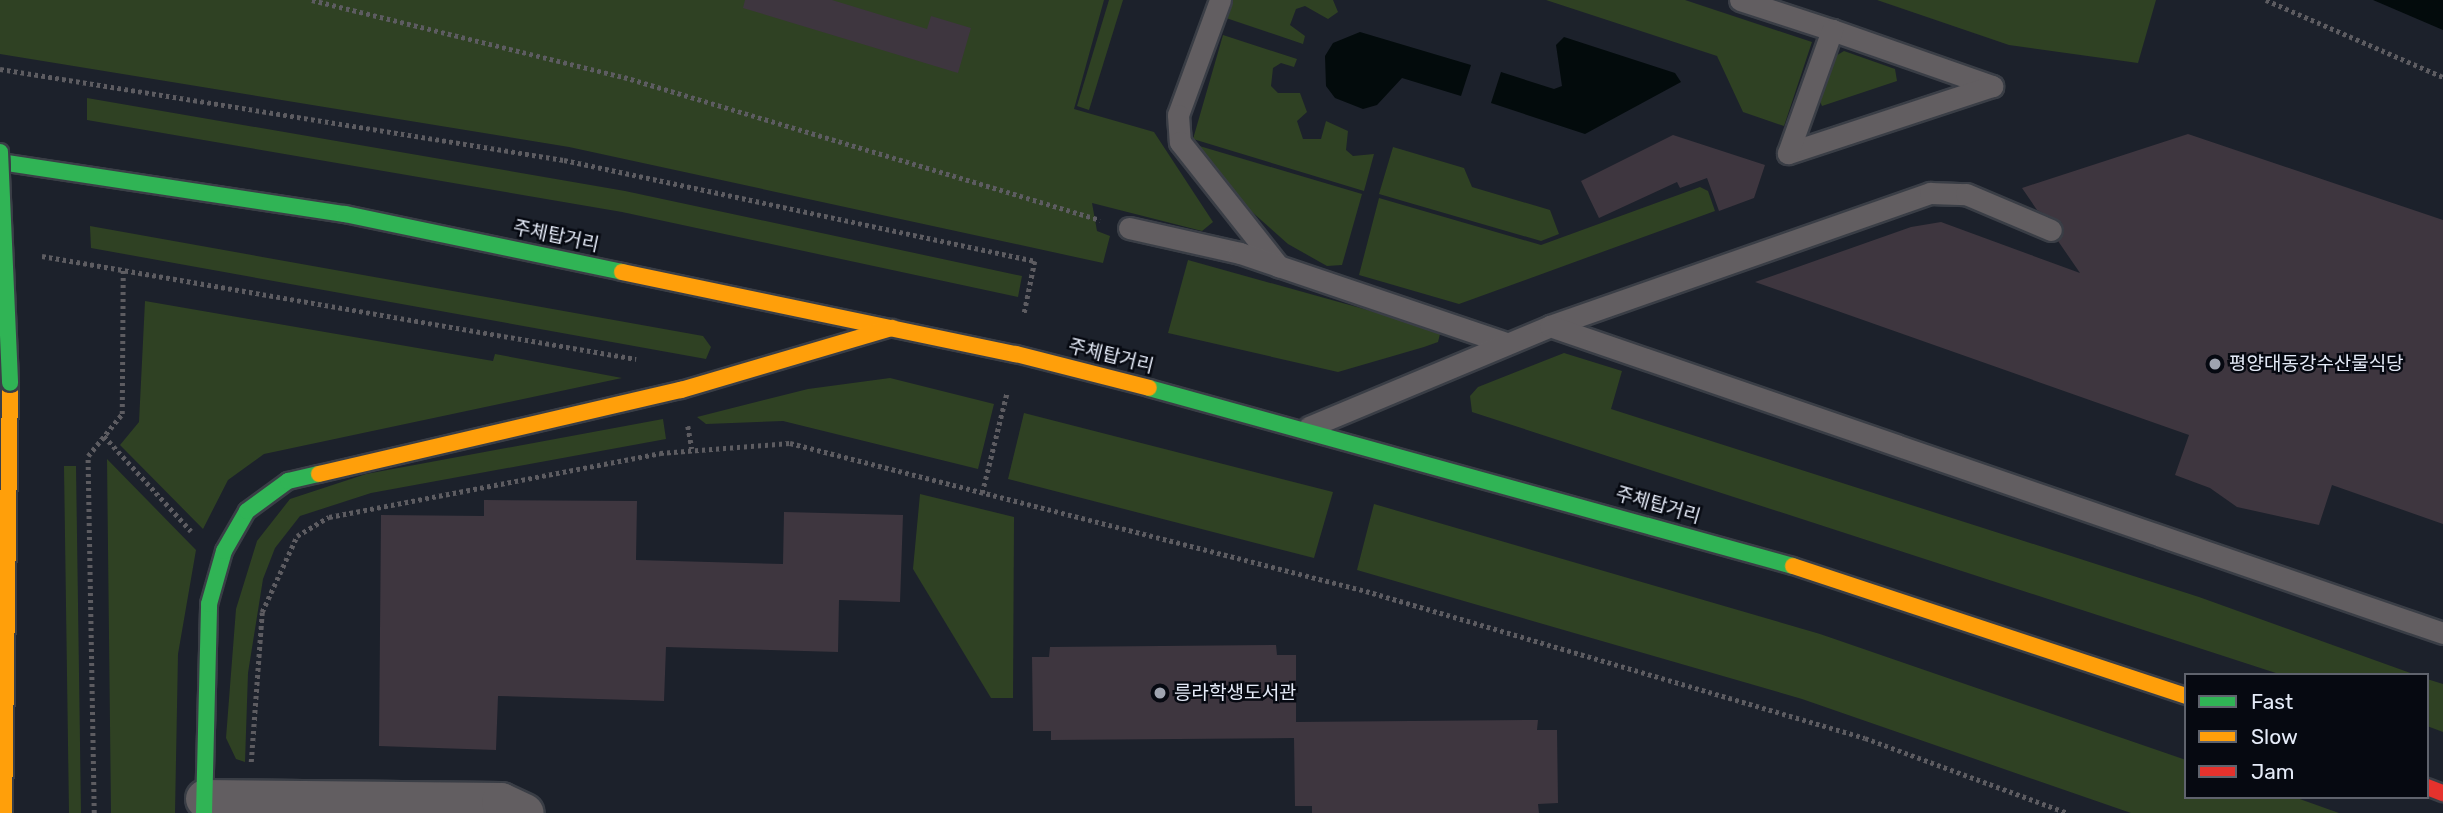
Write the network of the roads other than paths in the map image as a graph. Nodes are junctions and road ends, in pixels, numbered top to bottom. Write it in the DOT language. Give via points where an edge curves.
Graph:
graph roads {
  1 [pos="1220,0"];
  2 [pos="1740,0"];
  3 [pos="1832,30"];
  4 [pos="0,152"];
  5 [pos="0,162"];
  6 [pos="1129,228"];
  7 [pos="2051,230"];
  8 [pos="1279,267"];
  9 [pos="896,327"];
  10 [pos="1550,327"];
  11 [pos="1506,342"];
  12 [pos="1306,428"];
  13 [pos="2443,633"];
  14 [pos="2184,695"];
  15 [pos="205,806"];
  16 [pos="4,813"];
  17 [pos="524,813"];
  1 -- 8 [label="lane" via="1178,115 1180,142"];
  2 -- 3 [label="lane"];
  3 -- 3 [label="lane" via="1881,47 1992,86 1787,153"];
  4 -- 16 [label="main road, bridge" via="10,383"];
  5 -- 9 [label="main road, 주체탑거리" via="345,214"];
  6 -- 8 [label="lane"];
  7 -- 10 [label="lane" via="1966,194 1930,193"];
  8 -- 11 [label="lane"];
  9 -- 12 [label="main road, 주체탑거리"];
  9 -- 15 [label="main road" via="681,390 289,481 247,511 224,551 209,604"];
  10 -- 11 [label="lane"];
  10 -- 13 [label="lane"];
  11 -- 12 [label="lane"];
  12 -- 14 [label="main road, 주체탑거리" via="1755,554"];
  15 -- 17 [label="street" via="249,799 501,802"];
}
